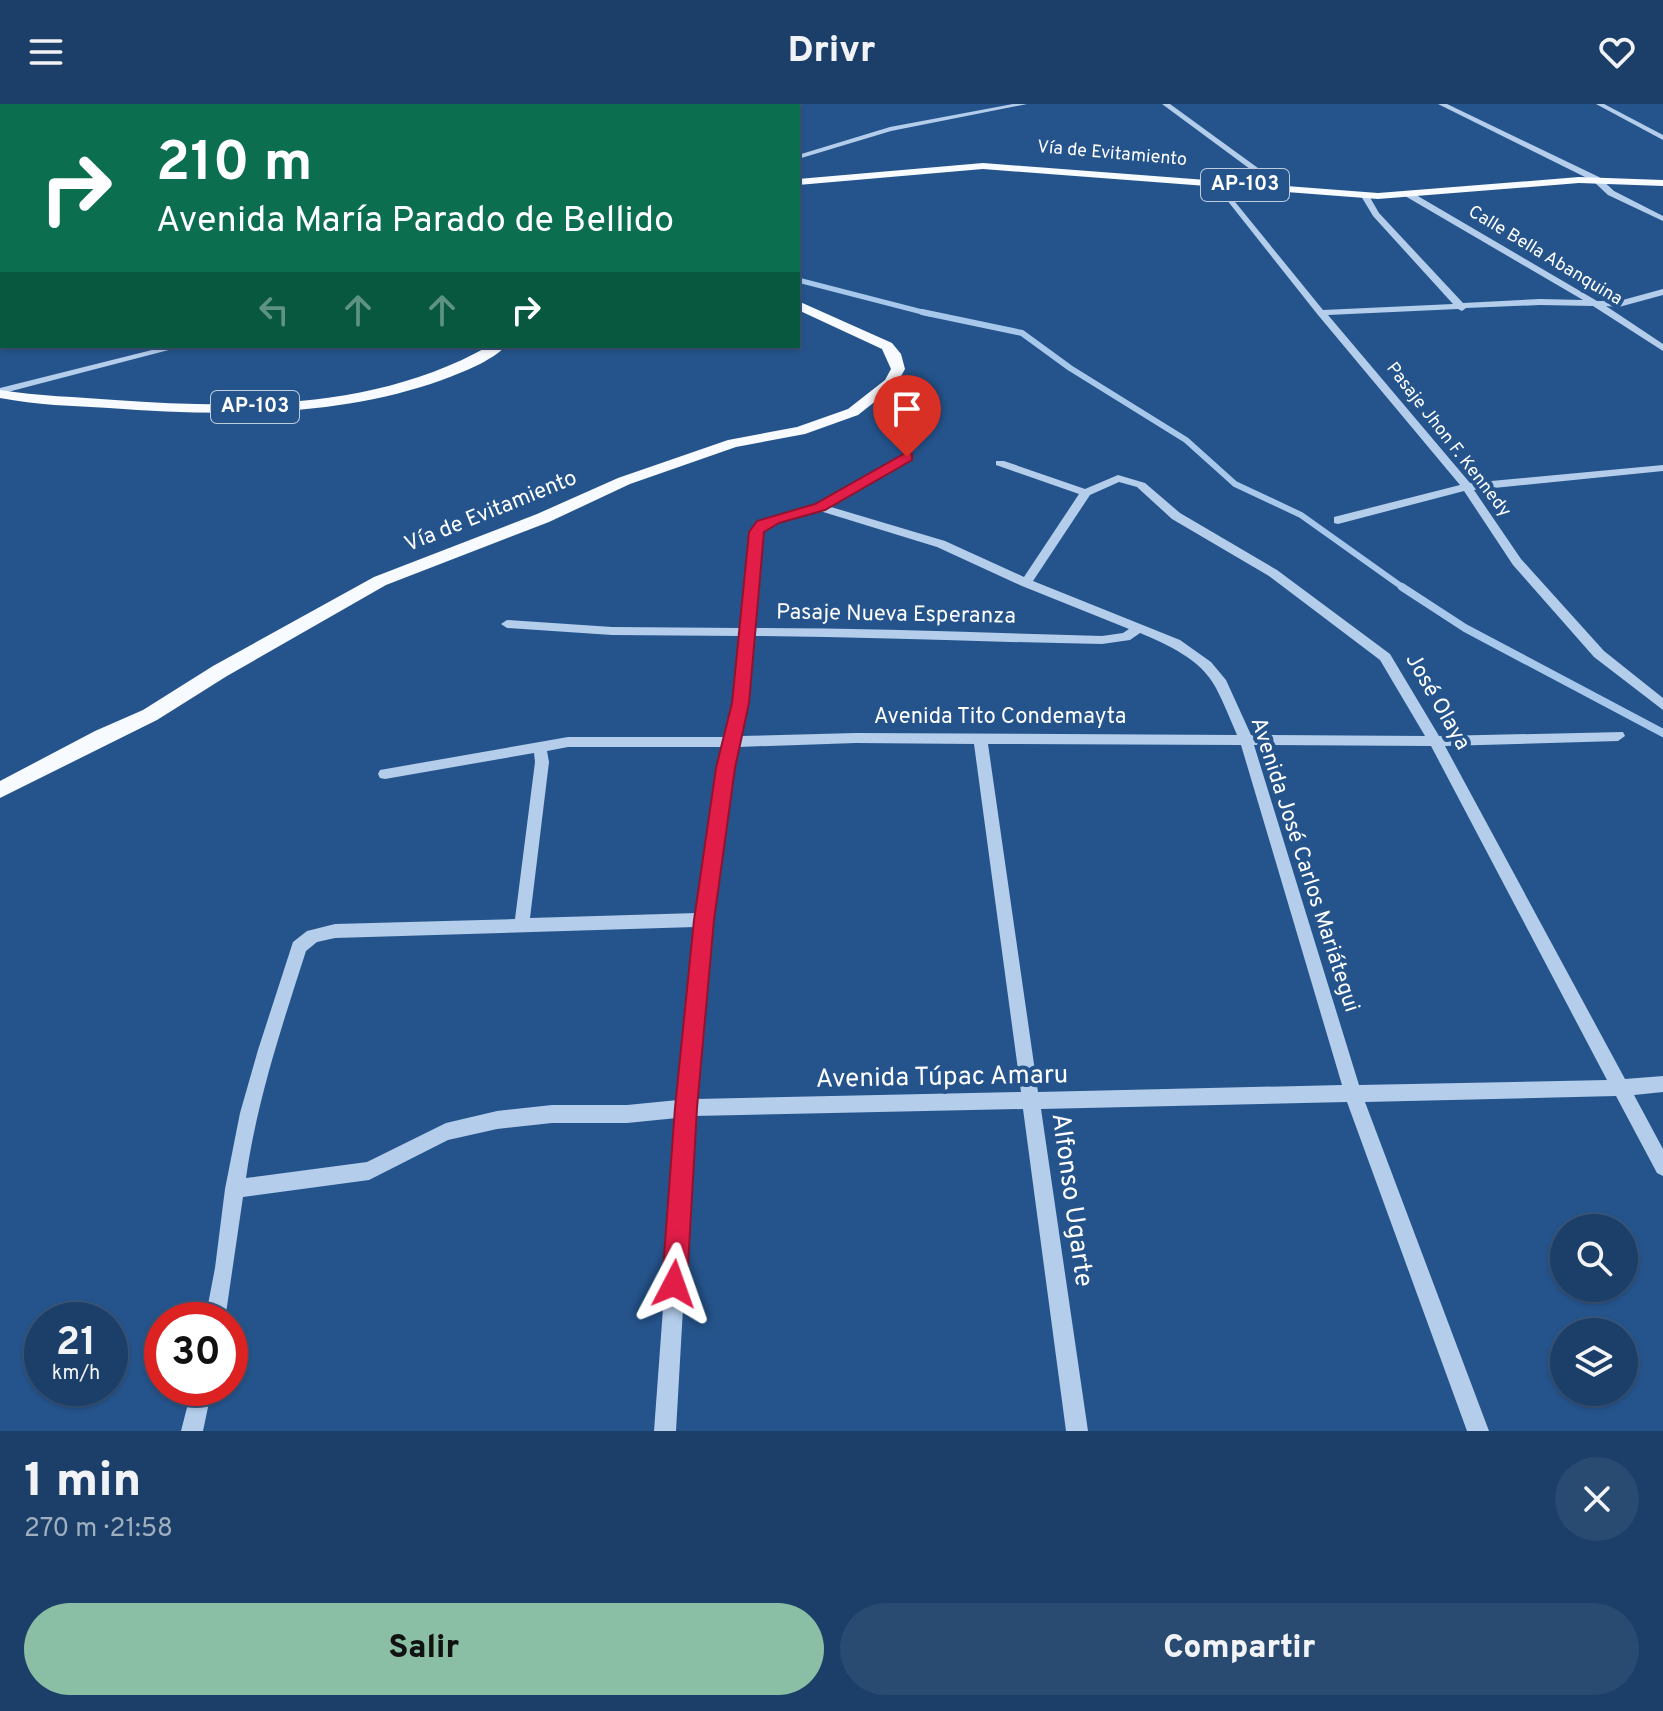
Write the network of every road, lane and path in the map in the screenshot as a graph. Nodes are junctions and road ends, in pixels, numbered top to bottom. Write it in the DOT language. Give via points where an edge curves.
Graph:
graph roads {
  1 [pos="1024,104"];
  2 [pos="1165,104"];
  3 [pos="1441,104"];
  4 [pos="1599,104"];
  5 [pos="1663,138"];
  6 [pos="800,156"];
  7 [pos="800,172"];
  8 [pos="827,177"];
  9 [pos="1596,179"];
  10 [pos="800,182"];
  11 [pos="1218,183"];
  12 [pos="1663,183"];
  13 [pos="1280,187"];
  14 [pos="1408,194"];
  15 [pos="1365,196"];
  16 [pos="1663,219"];
  17 [pos="1663,292"];
  18 [pos="1596,304"];
  19 [pos="800,306"];
  20 [pos="1462,308"];
  21 [pos="1321,313"];
  22 [pos="171,348"];
  23 [pos="496,348"];
  24 [pos="1663,348"];
  25 [pos="0,392"];
  26 [pos="907,457"];
  27 [pos="1000,463"];
  28 [pos="1663,468"];
  29 [pos="1467,487"];
  30 [pos="1086,493"];
  31 [pos="820,507"];
  32 [pos="1338,520"];
  33 [pos="1026,583"];
  34 [pos="507,624"];
  35 [pos="1137,629"];
  36 [pos="749,631"];
  37 [pos="1663,705"];
  38 [pos="1618,736"];
  39 [pos="980,739"];
  40 [pos="1246,740"];
  41 [pos="1435,741"];
  42 [pos="731,742"];
  43 [pos="540,747"];
  44 [pos="385,774"];
  45 [pos="0,790"];
  46 [pos="704,920"];
  47 [pos="522,924"];
  48 [pos="1663,1084"];
  49 [pos="1618,1088"];
  50 [pos="1353,1094"];
  51 [pos="1031,1103"];
  52 [pos="686,1108"];
  53 [pos="1663,1167"];
  54 [pos="234,1189"];
  55 [pos="218,1302"];
  56 [pos="198,1406"];
  57 [pos="192,1431"];
  58 [pos="665,1431"];
  59 [pos="1077,1431"];
  60 [pos="1478,1431"];
  1 -- 6 [label="street" via="890,129"];
  2 -- 13 [label="street"];
  3 -- 9 [label="street"];
  4 -- 5 [label="street"];
  7 -- 8 [label="main road, AP-103"];
  8 -- 10 [label="main road, Vía de Evitamiento"];
  8 -- 11 [label="main road, Vía de Evitamiento / AP-103" via="999,166"];
  9 -- 12 [label="main road, Vía de Evitamiento / AP-103"];
  9 -- 14 [label="main road, Vía de Evitamiento / AP-103"];
  9 -- 16 [label="street" via="1611,193"];
  11 -- 13 [label="main road, Vía de Evitamiento / AP-103"];
  11 -- 21 [label="street, Pasaje Jhon F. Kennedy"];
  13 -- 15 [label="main road, Vía de Evitamiento / AP-103"];
  14 -- 15 [label="main road, Vía de Evitamiento / AP-103"];
  14 -- 18 [label="street, Calle Bella Abanquina"];
  15 -- 20 [label="street"];
  17 -- 18 [label="street" via="1619,304"];
  18 -- 20 [label="street"];
  18 -- 24 [label="street, Calle Bella Abanquina"];
  19 -- 45 [label="main road, Vía de Evitamiento" via="887,346 898,369 891,382 853,412 800,431 733,443 624,481 380,581 150,715"];
  20 -- 21 [label="street"];
  21 -- 29 [label="street, Pasaje Jhon F. Kennedy"];
  22 -- 25 [label="street"];
  23 -- 25 [label="main road, AP-103" via="426,383 325,402 172,409"];
  26 -- 31 [label="street"];
  27 -- 30 [label="street"];
  28 -- 29 [label="street"];
  29 -- 32 [label="street"];
  29 -- 37 [label="street, Pasaje Jhon F. Kennedy" via="1517,562 1599,654"];
  30 -- 33 [label="street"];
  30 -- 41 [label="street, José Olaya" via="1108,480 1131,480 1176,516 1273,573 1385,657"];
  31 -- 33 [label="street, Avenida José Carlos Mariátegui" via="941,544"];
  31 -- 36 [label="street" via="762,524 757,532"];
  33 -- 35 [label="street, Avenida José Carlos Mariátegui"];
  34 -- 36 [label="street, Pasaje Nueva Esperanza"];
  35 -- 36 [label="street, Pasaje Nueva Esperanza" via="1126,637 1102,640"];
  35 -- 40 [label="street, Avenida José Carlos Mariátegui" via="1176,643 1206,665 1221,683"];
  36 -- 42 [label="street"];
  38 -- 41 [label="street, Avenida Tito Condemayta"];
  39 -- 40 [label="street, Avenida Tito Condemayta"];
  39 -- 42 [label="street, Avenida Tito Condemayta"];
  39 -- 51 [label="street, Alfonso Ugarte"];
  40 -- 41 [label="street, Avenida Tito Condemayta"];
  40 -- 50 [label="street, Avenida José Carlos Mariátegui"];
  41 -- 49 [label="street, José Olaya"];
  42 -- 43 [label="street, Avenida Tito Condemayta" via="568,742"];
  42 -- 46 [label="street"];
  43 -- 44 [label="street, Avenida Tito Condemayta"];
  43 -- 47 [label="street"];
  46 -- 47 [label="street"];
  46 -- 52 [label="street"];
  47 -- 54 [label="street" via="335,931 313,936 299,947 249,1112"];
  48 -- 49 [label="street, Avenida Túpac Amaru"];
  49 -- 50 [label="street, Avenida Túpac Amaru"];
  49 -- 53 [label="street, José Olaya"];
  50 -- 51 [label="street, Avenida Túpac Amaru"];
  50 -- 60 [label="street, Avenida José Carlos Mariátegui"];
  51 -- 52 [label="street, Avenida Túpac Amaru"];
  51 -- 59 [label="street, Alfonso Ugarte"];
  52 -- 54 [label="street, Avenida Túpac Amaru" via="497,1120 446,1132 369,1171"];
  52 -- 58 [label="street"];
  54 -- 55 [label="street"];
  56 -- 57 [label="street"];
}
